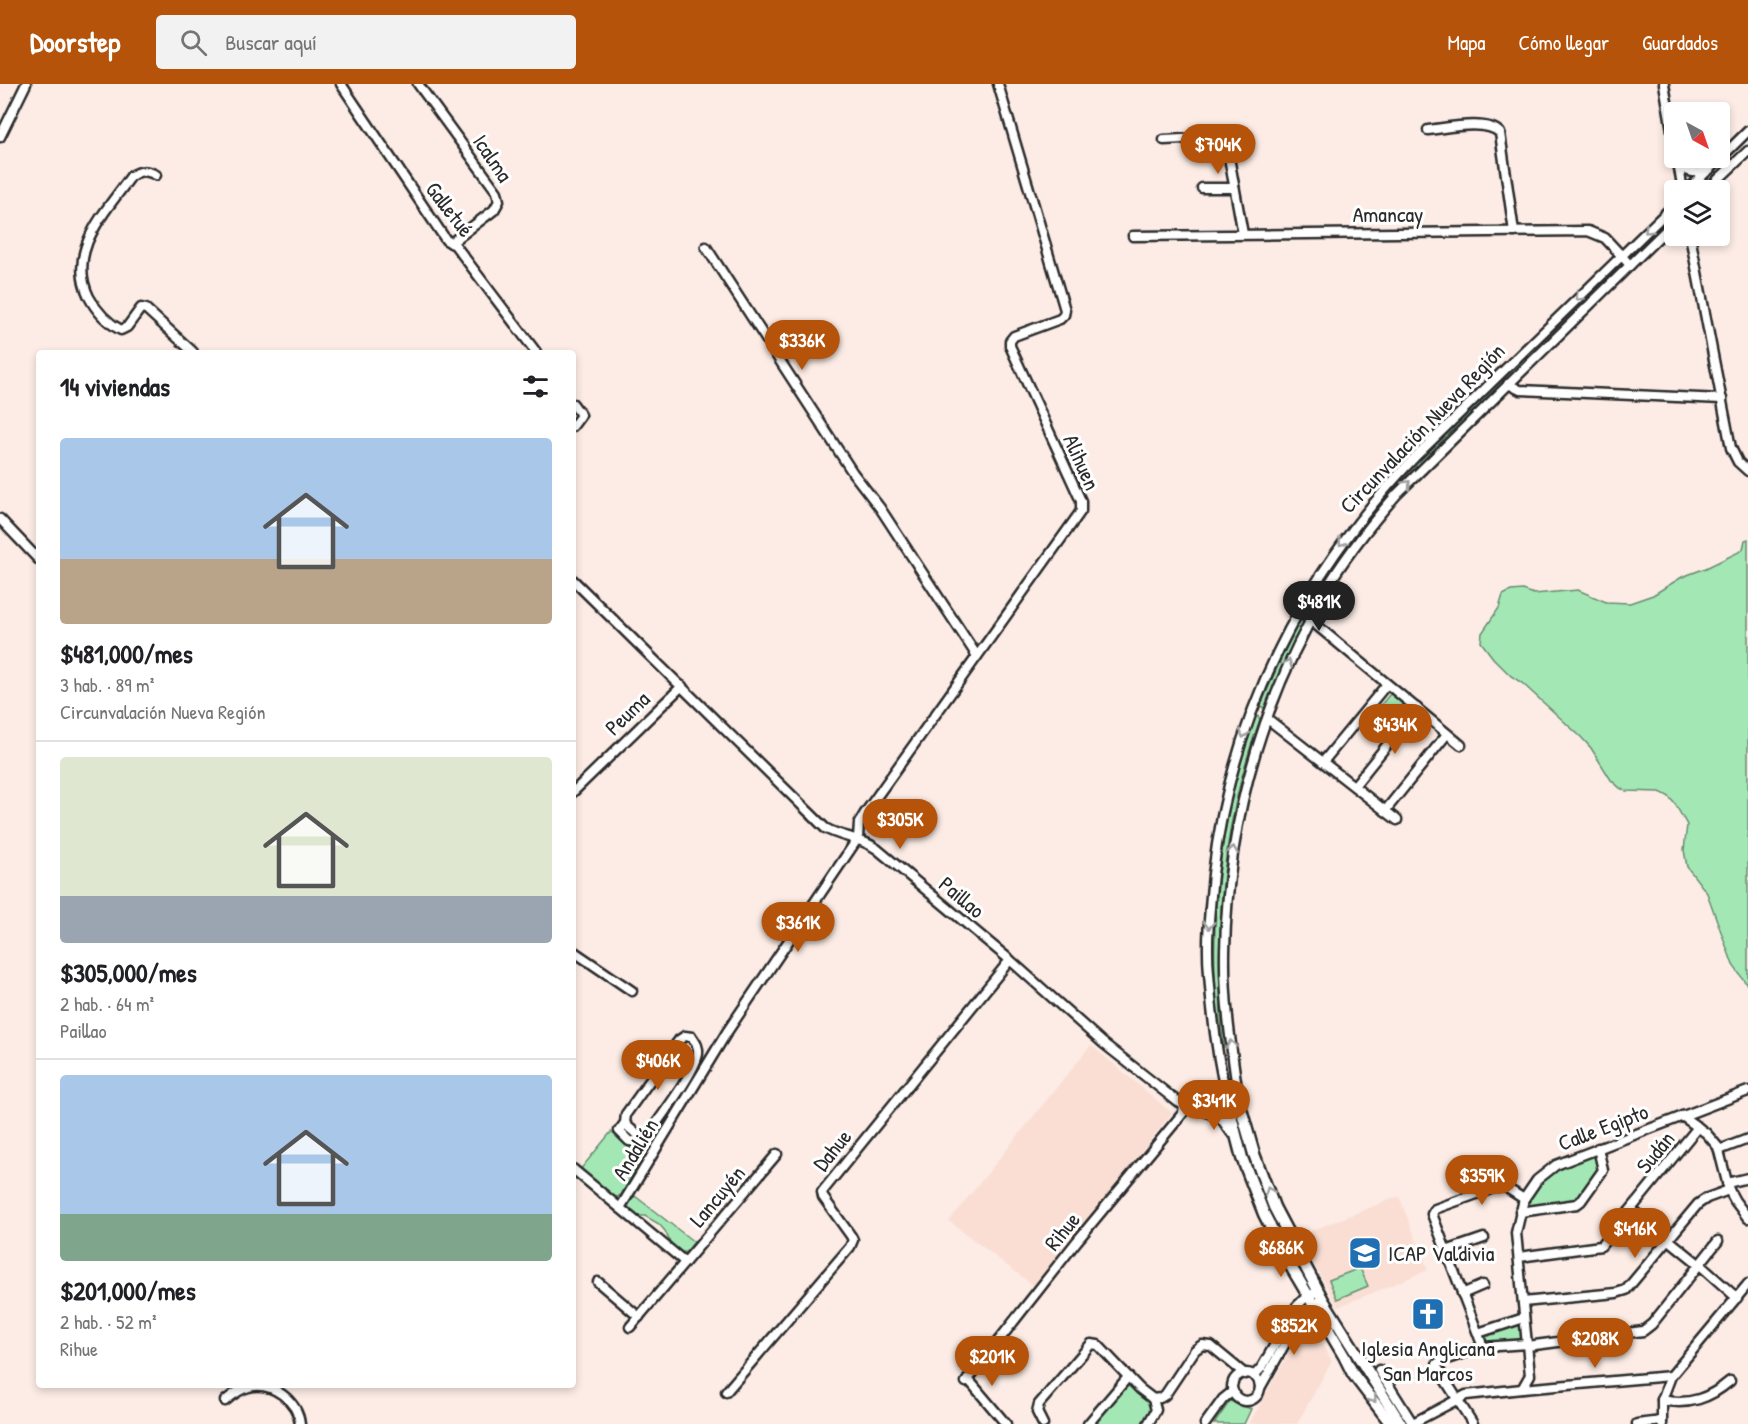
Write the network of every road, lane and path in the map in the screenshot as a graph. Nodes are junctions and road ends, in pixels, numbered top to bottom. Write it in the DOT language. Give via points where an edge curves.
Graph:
graph roads {
  1 [pos="26,84"];
  2 [pos="341,84"];
  3 [pos="418,84"];
  4 [pos="999,84"];
  5 [pos="1664,84"];
  6 [pos="1667,102"];
  7 [pos="1428,130"];
  8 [pos="1748,131"];
  9 [pos="0,137"];
  10 [pos="1164,140"];
  11 [pos="1730,149"];
  12 [pos="1748,150"];
  13 [pos="1681,168"];
  14 [pos="1711,168"];
  15 [pos="156,175"];
  16 [pos="1698,180"];
  17 [pos="1717,180"];
  18 [pos="1202,188"];
  19 [pos="1234,188"];
  20 [pos="1664,215"];
  21 [pos="1514,232"];
  22 [pos="1664,233"];
  23 [pos="1243,234"];
  24 [pos="1133,236"];
  25 [pos="452,243"];
  26 [pos="1692,246"];
  27 [pos="706,247"];
  28 [pos="1621,256"];
  29 [pos="1630,265"];
  30 [pos="192,350"];
  31 [pos="534,350"];
  32 [pos="1508,384"];
  33 [pos="1722,399"];
  34 [pos="576,408"];
  35 [pos="576,422"];
  36 [pos="1748,471"];
  37 [pos="0,519"];
  38 [pos="36,557"];
  39 [pos="576,583"];
  40 [pos="1298,610"];
  41 [pos="1310,620"];
  42 [pos="977,656"];
  43 [pos="1387,684"];
  44 [pos="682,686"];
  45 [pos="1417,708"];
  46 [pos="1252,710"];
  47 [pos="1268,718"];
  48 [pos="1447,734"];
  49 [pos="1461,745"];
  50 [pos="1323,762"];
  51 [pos="1353,786"];
  52 [pos="576,789"];
  53 [pos="1385,811"];
  54 [pos="1397,820"];
  55 [pos="858,838"];
  56 [pos="576,953"];
  57 [pos="1010,960"];
  58 [pos="632,992"];
  59 [pos="698,1047"];
  60 [pos="712,1057"];
  61 [pos="1224,1085"];
  62 [pos="1748,1091"];
  63 [pos="1239,1102"];
  64 [pos="1228,1104"];
  65 [pos="1184,1106"];
  66 [pos="1205,1110"];
  67 [pos="1682,1116"];
  68 [pos="1698,1127"];
  69 [pos="1236,1137"];
  70 [pos="1748,1139"];
  71 [pos="1598,1148"];
  72 [pos="1719,1150"];
  73 [pos="777,1154"];
  74 [pos="576,1171"];
  75 [pos="1748,1178"];
  76 [pos="1728,1186"];
  77 [pos="1524,1199"];
  78 [pos="620,1208"];
  79 [pos="1632,1210"];
  80 [pos="1520,1212"];
  81 [pos="1748,1218"];
  82 [pos="1484,1238"];
  83 [pos="1668,1240"];
  84 [pos="1718,1241"];
  85 [pos="1446,1251"];
  86 [pos="1519,1257"];
  87 [pos="685,1262"];
  88 [pos="1700,1265"];
  89 [pos="598,1282"];
  90 [pos="1748,1284"];
  91 [pos="1484,1285"];
  92 [pos="1462,1294"];
  93 [pos="1737,1298"];
  94 [pos="1314,1300"];
  95 [pos="1523,1302"];
  96 [pos="639,1317"];
  97 [pos="1524,1318"];
  98 [pos="630,1327"];
  99 [pos="1478,1333"];
  100 [pos="1343,1345"];
  101 [pos="1527,1345"];
  102 [pos="1483,1347"];
  103 [pos="1379,1370"];
  104 [pos="1249,1375"];
  105 [pos="1671,1376"];
  106 [pos="1128,1377"];
  107 [pos="1730,1381"];
  108 [pos="1524,1387"];
  109 [pos="244,1388"];
  110 [pos="270,1388"];
  111 [pos="1260,1388"];
  112 [pos="1233,1391"];
  113 [pos="726,1392"];
  114 [pos="1456,1398"];
  115 [pos="1153,1399"];
  116 [pos="1662,1400"];
  117 [pos="225,1401"];
  118 [pos="1662,1423"];
  119 [pos="300,1424"];
  120 [pos="1006,1424"];
  121 [pos="1043,1424"];
  122 [pos="1088,1424"];
  123 [pos="1148,1424"];
  124 [pos="1205,1424"];
  125 [pos="1391,1424"];
  126 [pos="1409,1424"];
  127 [pos="1473,1424"];
  128 [pos="1637,1424"];
  1 -- 9 [label="street"];
  2 -- 25 [label="street, Galletué" via="446,240"];
  3 -- 25 [label="street, Icalma" via="497,192 499,201 494,210"];
  4 -- 42 [label="street, Alihuen" via="1065,310 1060,319 1014,336 1010,346 1082,508"];
  5 -- 6 [label="street"];
  7 -- 21 [label="street" via="1477,126 1491,127 1500,134"];
  8 -- 11 [label="street"];
  10 -- 19 [label="street" via="1220,137 1226,141"];
  12 -- 17 [label="street"];
  13 -- 14 [label="street" via="1701,172"];
  14 -- 16 [label="street"];
  15 -- 30 [label="street" via="140,170 131,176 92,231 81,267 96,310 112,325 121,330 141,308 146,309"];
  18 -- 19 [label="street"];
  19 -- 23 [label="street"];
  20 -- 28 [label="street, Circunvalación Nueva Región, one-way"];
  21 -- 23 [label="street, Amancay"];
  21 -- 28 [label="street, Amancay" via="1592,232 1605,238"];
  22 -- 29 [label="street, Circunvalación Nueva Región"];
  23 -- 24 [label="street, Amancay"];
  25 -- 31 [label="street, Galletué"];
  26 -- 33 [label="street"];
  27 -- 42 [label="street"];
  28 -- 29 [label="street, Amancay"];
  28 -- 40 [label="street, Circunvalación Nueva Región, one-way" via="1396,477 1343,541"];
  29 -- 32 [label="street, Circunvalación Nueva Región"];
  32 -- 33 [label="street" via="1520,390"];
  41 -- 32 [label="street, Circunvalación Nueva Región, one-way" via="1335,574 1381,513"];
  33 -- 36 [label="street" via="1732,453"];
  34 -- 35 [label="street" via="581,415"];
  37 -- 38 [label="street"];
  39 -- 44 [label="street, Paillao"];
  40 -- 41 [label="street"];
  40 -- 46 [label="street, Circunvalación Nueva Región"];
  41 -- 43 [label="street"];
  47 -- 41 [label="street, Circunvalación Nueva Región, one-way"];
  42 -- 55 [label="street, Alihuen" via="865,813 859,823"];
  43 -- 45 [label="street"];
  43 -- 50 [label="street"];
  44 -- 52 [label="street, Peuma"];
  44 -- 55 [label="street, Paillao" via="825,828"];
  45 -- 48 [label="street"];
  45 -- 51 [label="street"];
  46 -- 47 [label="street"];
  46 -- 61 [label="street, Circunvalación Nueva Región, one-way" via="1224,807 1211,891 1209,973"];
  47 -- 50 [label="street"];
  63 -- 47 [label="street, Circunvalación Nueva Región, one-way" via="1228,1020 1227,901 1243,796"];
  48 -- 49 [label="street"];
  48 -- 53 [label="street"];
  50 -- 51 [label="street"];
  51 -- 53 [label="street"];
  53 -- 54 [label="street"];
  55 -- 57 [label="street, Paillao" via="877,849"];
  55 -- 60 [label="street, Andalién"];
  56 -- 58 [label="street"];
  57 -- 65 [label="street, Paillao" via="1103,1043"];
  57 -- 113 [label="street, Dahue" via="822,1192 851,1236 850,1247"];
  59 -- 59 [label="street" via="693,1067 646,1138 629,1141 619,1131 626,1114 679,1040 692,1037"];
  59 -- 60 [label="street"];
  60 -- 78 [label="street, Andalién"];
  61 -- 64 [label="street, Circunvalación Nueva Región"];
  61 -- 66 [label="street" via="1217,1100"];
  62 -- 67 [label="street, Calle Egipto"];
  63 -- 64 [label="street, Paillao"];
  94 -- 63 [label="street, Circunvalación Nueva Región, one-way" via="1274,1207"];
  64 -- 66 [label="street, Paillao"];
  64 -- 69 [label="street, Circunvalación Nueva Región"];
  65 -- 66 [label="street, Paillao"];
  65 -- 120 [label="street, Rihue" via="1183,1113 967,1380"];
  66 -- 69 [label="street" via="1222,1118"];
  67 -- 68 [label="street"];
  67 -- 71 [label="street, Calle Egipto"];
  68 -- 72 [label="street"];
  68 -- 79 [label="street, Sudán"];
  69 -- 94 [label="street, Circunvalación Nueva Región" via="1264,1214"];
  70 -- 72 [label="street"];
  71 -- 77 [label="street, Calle Egipto" via="1556,1165 1537,1180"];
  71 -- 80 [label="street" via="1603,1170 1581,1201"];
  72 -- 76 [label="street"];
  73 -- 87 [label="street, Lancuyén"];
  74 -- 78 [label="street"];
  75 -- 76 [label="street"];
  76 -- 81 [label="street"];
  76 -- 83 [label="street" via="1698,1204"];
  77 -- 80 [label="street, Calle Egipto"];
  77 -- 85 [label="street" via="1502,1185 1435,1209 1432,1214"];
  78 -- 87 [label="street"];
  79 -- 83 [label="street"];
  79 -- 86 [label="street, Sudán" via="1601,1246"];
  80 -- 86 [label="street, Calle Egipto" via="1516,1233"];
  82 -- 85 [label="street"];
  83 -- 88 [label="street"];
  83 -- 95 [label="street" via="1623,1291"];
  84 -- 88 [label="street"];
  85 -- 92 [label="street"];
  86 -- 95 [label="street, Calle Egipto"];
  87 -- 96 [label="street, Lancuyén"];
  88 -- 93 [label="street"];
  88 -- 101 [label="street" via="1643,1331"];
  89 -- 96 [label="street"];
  90 -- 93 [label="street"];
  91 -- 92 [label="street"];
  92 -- 99 [label="street"];
  93 -- 105 [label="street"];
  94 -- 100 [label="street, Circunvalación Nueva Región"];
  94 -- 104 [label="street" via="1297,1306 1262,1368"];
  94 -- 111 [label="street" via="1301,1315"];
  95 -- 97 [label="street, Calle Egipto"];
  96 -- 98 [label="street, Lancuyén"];
  97 -- 99 [label="street"];
  97 -- 101 [label="street, Calle Egipto"];
  99 -- 102 [label="street"];
  100 -- 125 [label="street, Circunvalación Nueva Región, one-way" via="1353,1374"];
  100 -- 126 [label="street, Circunvalación Nueva Región" via="1367,1368"];
  101 -- 102 [label="street"];
  101 -- 108 [label="street, Calle Egipto" via="1530,1375"];
  102 -- 114 [label="street" via="1441,1361 1437,1367"];
  103 -- 126 [label="street"];
  104 -- 111 [label="street"];
  104 -- 112 [label="street" via="1236,1378"];
  104 -- 115 [label="street" via="1211,1346 1202,1345 1162,1397"];
  105 -- 108 [label="street"];
  105 -- 116 [label="street"];
  106 -- 115 [label="street"];
  106 -- 121 [label="street" via="1098,1345 1089,1345 1039,1404 1037,1412"];
  106 -- 122 [label="street"];
  107 -- 116 [label="street" via="1707,1398"];
  108 -- 114 [label="street"];
  109 -- 117 [label="street"];
  110 -- 119 [label="street" via="291,1403"];
  111 -- 112 [label="street" via="1249,1401 1237,1398"];
  112 -- 124 [label="street"];
  114 -- 126 [label="street"];
  114 -- 127 [label="street"];
  115 -- 123 [label="street" via="1156,1410"];
  116 -- 118 [label="street"];
  118 -- 128 [label="street"];
}
